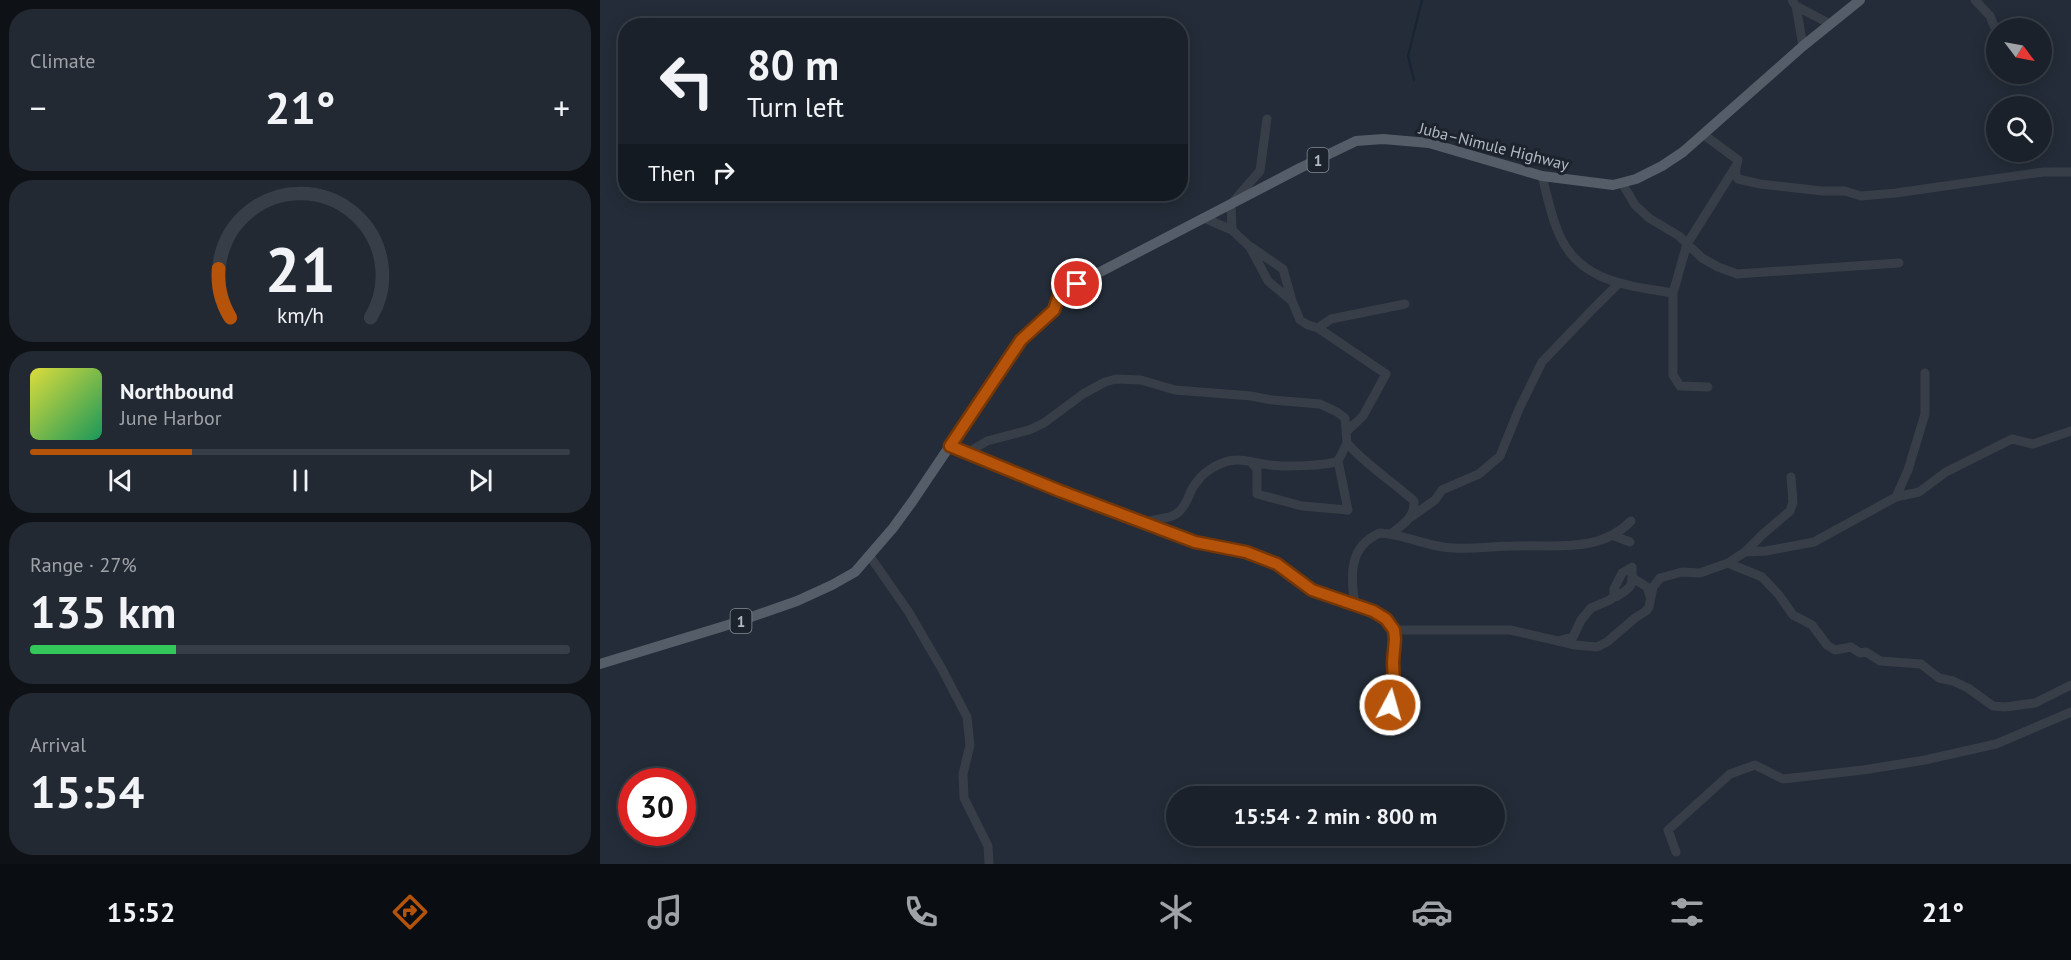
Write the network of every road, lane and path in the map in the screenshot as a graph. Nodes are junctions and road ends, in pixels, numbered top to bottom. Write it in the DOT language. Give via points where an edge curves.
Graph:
graph roads {
  1 [pos="1860,0"];
  2 [pos="1975,0"];
  3 [pos="1794,3"];
  4 [pos="1991,18"];
  5 [pos="1830,24"];
  6 [pos="1803,46"];
  7 [pos="1267,119"];
  8 [pos="1704,135"];
  9 [pos="1736,166"];
  10 [pos="2071,172"];
  11 [pos="1542,176"];
  12 [pos="1622,183"];
  13 [pos="1231,204"];
  14 [pos="1204,218"];
  15 [pos="1232,230"];
  16 [pos="1687,244"];
  17 [pos="1250,247"];
  18 [pos="1899,263"];
  19 [pos="1619,284"];
  20 [pos="1672,293"];
  21 [pos="1292,301"];
  22 [pos="1405,304"];
  23 [pos="1318,328"];
  24 [pos="1924,373"];
  25 [pos="1708,387"];
  26 [pos="2071,431"];
  27 [pos="1346,432"];
  28 [pos="1347,443"];
  29 [pos="950,446"];
  30 [pos="967,453"];
  31 [pos="1250,461"];
  32 [pos="1338,461"];
  33 [pos="1791,477"];
  34 [pos="1896,497"];
  35 [pos="1411,517"];
  36 [pos="1631,521"];
  37 [pos="1145,522"];
  38 [pos="1391,534"];
  39 [pos="1614,536"];
  40 [pos="1630,542"];
  41 [pos="1746,552"];
  42 [pos="869,555"];
  43 [pos="1728,562"];
  44 [pos="1650,596"];
  45 [pos="1355,604"];
  46 [pos="1394,630"];
  47 [pos="1556,640"];
  48 [pos="600,664"];
  49 [pos="2071,685"];
  50 [pos="1390,705"];
  51 [pos="2071,712"];
  52 [pos="1676,852"];
  53 [pos="989,864"];
  1 -- 5 [label="main road, Juba–Nimule Highway / 1"];
  2 -- 4 [label="street"];
  3 -- 5 [label="street"];
  3 -- 6 [label="street"];
  5 -- 6 [label="main road, Juba–Nimule Highway / 1"];
  6 -- 8 [label="main road, Juba–Nimule Highway / 1"];
  7 -- 13 [label="street" via="1260,171"];
  8 -- 9 [label="street" via="1738,160"];
  8 -- 12 [label="main road, Juba–Nimule Highway / 1" via="1662,166"];
  9 -- 10 [label="street" via="1737,179 1748,183 1845,191 1861,196 2043,172"];
  9 -- 16 [label="street"];
  11 -- 12 [label="main road, Juba–Nimule Highway / 1"];
  11 -- 13 [label="main road, Juba–Nimule Highway / 1" via="1429,143 1370,139 1356,141"];
  11 -- 19 [label="street" via="1559,235 1577,262 1593,274"];
  12 -- 16 [label="street" via="1635,205"];
  13 -- 14 [label="main road, Juba–Nimule Highway / 1"];
  13 -- 15 [label="street"];
  14 -- 15 [label="street"];
  14 -- 29 [label="main road, Juba–Nimule Highway / 1" via="1059,295 1054,310 1021,340"];
  15 -- 17 [label="street"];
  16 -- 18 [label="street" via="1702,258 1737,274"];
  16 -- 20 [label="street"];
  17 -- 21 [label="street" via="1268,281"];
  17 -- 21 [label="street" via="1283,268"];
  19 -- 20 [label="street"];
  19 -- 35 [label="street" via="1542,362 1500,456 1479,474 1442,490"];
  20 -- 25 [label="street" via="1672,375 1680,386"];
  21 -- 23 [label="street" via="1300,320"];
  22 -- 23 [label="street" via="1331,319"];
  23 -- 27 [label="street" via="1386,374 1363,416"];
  24 -- 34 [label="street" via="1925,414"];
  26 -- 34 [label="street" via="2033,444 2012,439 1946,472 1919,492"];
  27 -- 28 [label="street"];
  27 -- 30 [label="street" via="1345,418 1320,404 1175,390 1141,380 1116,378 1083,394 1044,423 987,441"];
  28 -- 32 [label="street"];
  28 -- 35 [label="street" via="1414,501"];
  29 -- 30 [label="street"];
  29 -- 42 [label="main road, Juba–Nimule Highway / 1" via="893,528"];
  30 -- 37 [label="street"];
  31 -- 32 [label="street" via="1272,466 1329,465"];
  31 -- 32 [label="street" via="1257,469 1257,494 1302,506 1347,510"];
  31 -- 37 [label="street" via="1228,461 1209,469 1176,514"];
  33 -- 41 [label="street" via="1791,511"];
  34 -- 41 [label="street" via="1814,542"];
  35 -- 38 [label="street"];
  36 -- 39 [label="street"];
  37 -- 45 [label="street" via="1195,542 1246,552 1277,564 1312,590"];
  38 -- 39 [label="street" via="1422,544 1476,550 1581,546"];
  38 -- 45 [label="street" via="1370,537 1356,556 1351,569"];
  39 -- 40 [label="street"];
  41 -- 43 [label="street"];
  42 -- 48 [label="main road, 1" via="855,572 796,601"];
  42 -- 53 [label="street" via="908,611 967,717 970,745 963,774 964,798 988,846"];
  43 -- 44 [label="street" via="1700,573 1682,572 1660,578"];
  43 -- 49 [label="street" via="1762,577 1793,615 1812,625 1834,650 1851,647 1860,653 1866,651 1880,662 1921,664 1939,678 1968,688 1994,706 2035,703"];
  44 -- 47 [label="street" via="1646,611 1597,647"];
  44 -- 47 [label="street" via="1647,587 1633,578 1632,567 1622,573 1614,596 1591,608 1573,637"];
  45 -- 46 [label="street" via="1386,619"];
  46 -- 47 [label="street" via="1510,630"];
  46 -- 50 [label="street"];
  51 -- 52 [label="street" via="1996,744 1925,760 1783,779 1755,765 1730,774 1668,830"];
}
